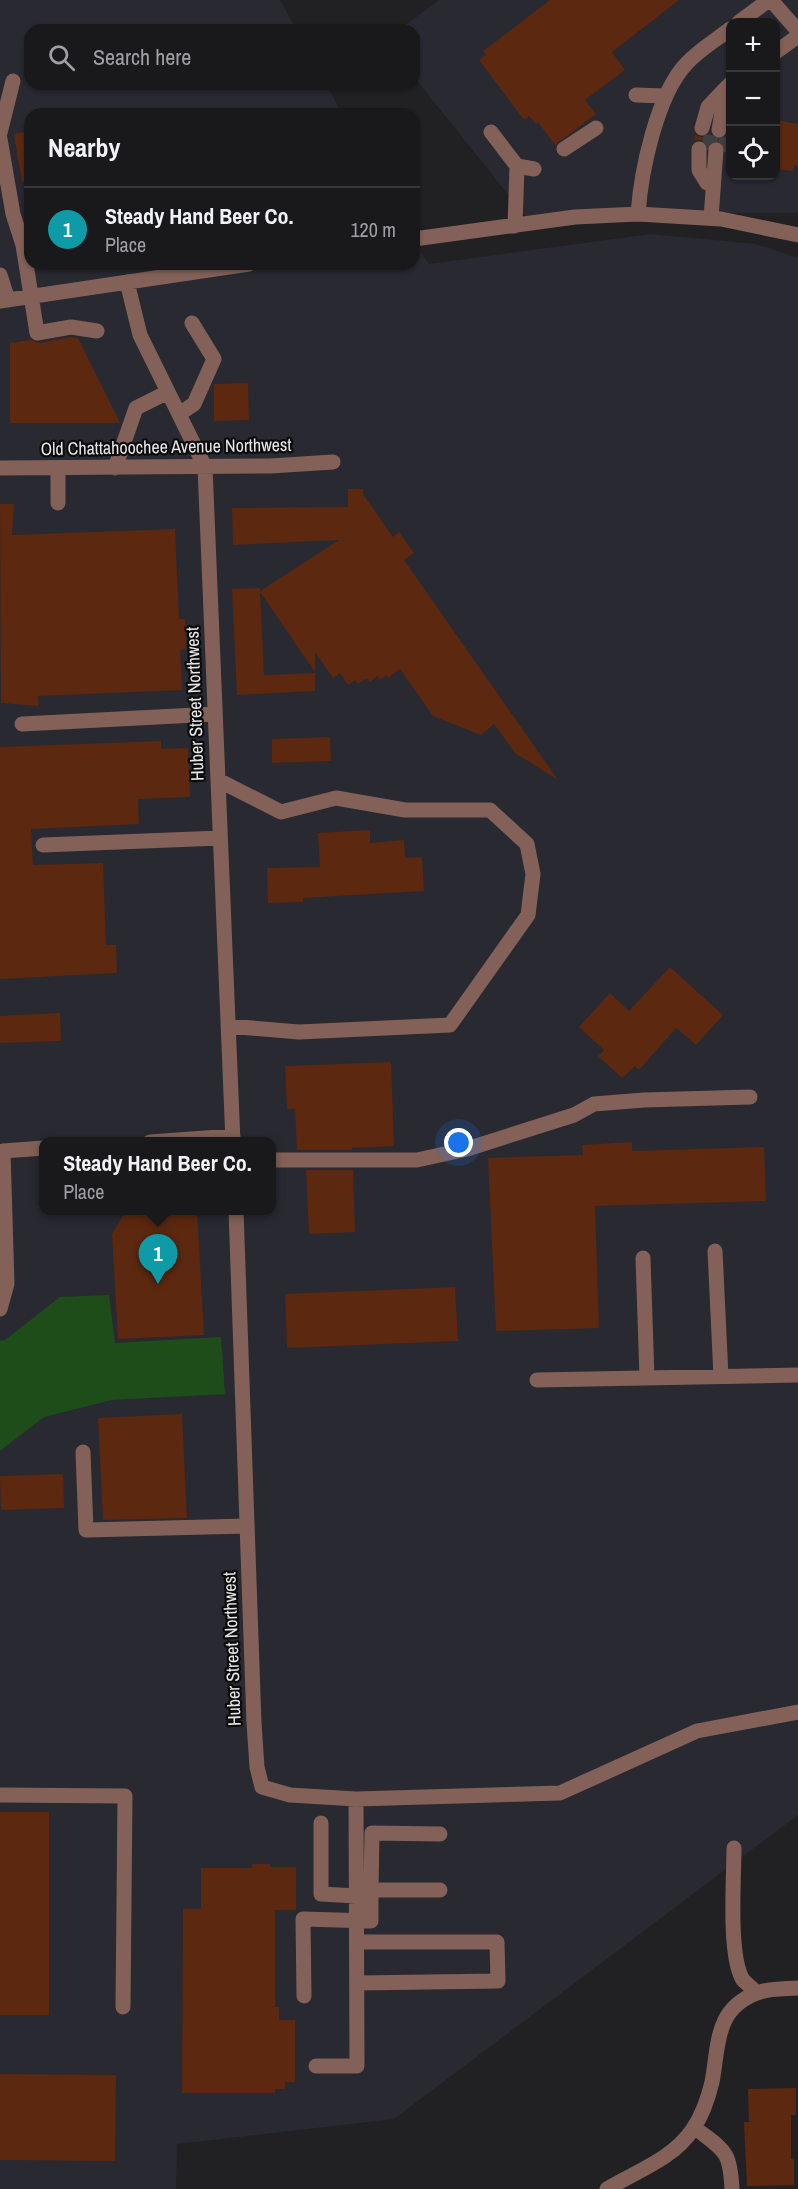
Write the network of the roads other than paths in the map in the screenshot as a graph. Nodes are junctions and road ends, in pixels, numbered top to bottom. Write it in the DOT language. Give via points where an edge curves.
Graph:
graph roads {
  1 [pos="770,0"];
  2 [pos="745,18"];
  3 [pos="798,31"];
  4 [pos="726,32"];
  5 [pos="798,36"];
  6 [pos="780,49"];
  7 [pos="13,81"];
  8 [pos="726,93"];
  9 [pos="636,95"];
  10 [pos="665,96"];
  11 [pos="596,128"];
  12 [pos="715,129"];
  13 [pos="491,132"];
  14 [pos="0,133"];
  15 [pos="0,139"];
  16 [pos="564,149"];
  17 [pos="517,166"];
  18 [pos="534,169"];
  19 [pos="638,214"];
  20 [pos="710,218"];
  21 [pos="514,226"];
  22 [pos="798,236"];
  23 [pos="420,238"];
  24 [pos="24,251"];
  25 [pos="27,270"];
  26 [pos="210,270"];
  27 [pos="0,275"];
  28 [pos="127,282"];
  29 [pos="32,297"];
  30 [pos="4,301"];
  31 [pos="192,323"];
  32 [pos="97,331"];
  33 [pos="168,392"];
  34 [pos="179,414"];
  35 [pos="333,462"];
  36 [pos="205,467"];
  37 [pos="0,468"];
  38 [pos="58,468"];
  39 [pos="115,468"];
  40 [pos="58,503"];
  41 [pos="215,714"];
  42 [pos="22,724"];
  43 [pos="218,780"];
  44 [pos="220,838"];
  45 [pos="43,845"];
  46 [pos="228,1026"];
  47 [pos="750,1097"];
  48 [pos="233,1137"];
  49 [pos="39,1148"];
  50 [pos="276,1160"];
  51 [pos="236,1215"];
  52 [pos="715,1251"];
  53 [pos="643,1258"];
  54 [pos="0,1309"];
  55 [pos="798,1375"];
  56 [pos="721,1376"];
  57 [pos="647,1378"];
  58 [pos="537,1380"];
  59 [pos="83,1452"];
  60 [pos="247,1526"];
  61 [pos="798,1713"];
  62 [pos="0,1795"];
  63 [pos="356,1799"];
  64 [pos="321,1823"];
  65 [pos="440,1834"];
  66 [pos="734,1848"];
  67 [pos="440,1890"];
  68 [pos="364,1893"];
  69 [pos="357,1920"];
  70 [pos="357,1942"];
  71 [pos="358,1983"];
  72 [pos="798,1988"];
  73 [pos="757,1993"];
  74 [pos="304,1996"];
  75 [pos="123,2007"];
  76 [pos="316,2066"];
  77 [pos="694,2127"];
  78 [pos="609,2188"];
  79 [pos="732,2189"];
  1 -- 2 [label="street"];
  1 -- 3 [label="street"];
  4 -- 10 [label="street" via="688,62"];
  5 -- 6 [label="street"];
  7 -- 14 [label="street"];
  8 -- 12 [label="street"];
  9 -- 10 [label="street"];
  10 -- 19 [label="street" via="640,189"];
  11 -- 16 [label="street"];
  13 -- 17 [label="street"];
  15 -- 24 [label="street" via="13,214"];
  17 -- 18 [label="street"];
  17 -- 21 [label="street"];
  19 -- 20 [label="street"];
  19 -- 21 [label="street" via="575,217"];
  20 -- 20 [label="street" via="712,150 706,183"];
  20 -- 22 [label="street"];
  21 -- 23 [label="street"];
  25 -- 29 [label="street"];
  26 -- 28 [label="street"];
  27 -- 30 [label="street"];
  28 -- 29 [label="street"];
  28 -- 33 [label="street, Huber Street Northwest" via="140,335"];
  29 -- 30 [label="street"];
  29 -- 32 [label="street" via="37,333 71,327"];
  31 -- 34 [label="street" via="214,359 194,404"];
  33 -- 34 [label="street, Huber Street Northwest"];
  33 -- 39 [label="street" via="136,408"];
  34 -- 36 [label="street, Huber Street Northwest"];
  35 -- 36 [label="street, Old Chattahoochee Avenue Northwest"];
  36 -- 39 [label="street, Old Chattahoochee Avenue Northwest"];
  36 -- 41 [label="street, Huber Street Northwest"];
  37 -- 38 [label="street, Old Chattahoochee Avenue Northwest"];
  38 -- 39 [label="street, Old Chattahoochee Avenue Northwest"];
  38 -- 40 [label="street"];
  41 -- 42 [label="street"];
  41 -- 43 [label="street, Huber Street Northwest"];
  43 -- 44 [label="street, Huber Street Northwest"];
  43 -- 46 [label="street" via="281,812 336,798 405,810 490,810 527,844 533,874 528,915 450,1025 299,1032"];
  44 -- 45 [label="street"];
  44 -- 46 [label="street, Huber Street Northwest"];
  46 -- 48 [label="street, Huber Street Northwest"];
  47 -- 50 [label="street" via="594,1104 574,1115 489,1142 417,1160"];
  49 -- 54 [label="street" via="3,1151 7,1284"];
  51 -- 60 [label="street, Huber Street Northwest"];
  52 -- 56 [label="street"];
  53 -- 57 [label="street"];
  55 -- 56 [label="street"];
  56 -- 57 [label="street"];
  57 -- 58 [label="street"];
  59 -- 60 [label="street" via="86,1530"];
  60 -- 63 [label="street, Huber Street Northwest" via="254,1724 262,1787 290,1795"];
  61 -- 63 [label="street, Huber Street Northwest" via="697,1731 560,1793"];
  62 -- 75 [label="street" via="124,1796"];
  63 -- 68 [label="street"];
  64 -- 68 [label="street" via="321,1894"];
  65 -- 68 [label="street" via="372,1833"];
  66 -- 73 [label="street" via="734,1943 743,1979"];
  67 -- 68 [label="street"];
  68 -- 69 [label="street"];
  69 -- 70 [label="street"];
  69 -- 74 [label="street" via="303,1919"];
  70 -- 71 [label="street"];
  70 -- 71 [label="street" via="497,1942 498,1981"];
  71 -- 76 [label="street" via="357,2066"];
  72 -- 73 [label="street"];
  73 -- 77 [label="street" via="735,2007 722,2025 707,2102"];
  77 -- 78 [label="street" via="668,2155"];
  77 -- 79 [label="street" via="724,2152 731,2167"];
}
